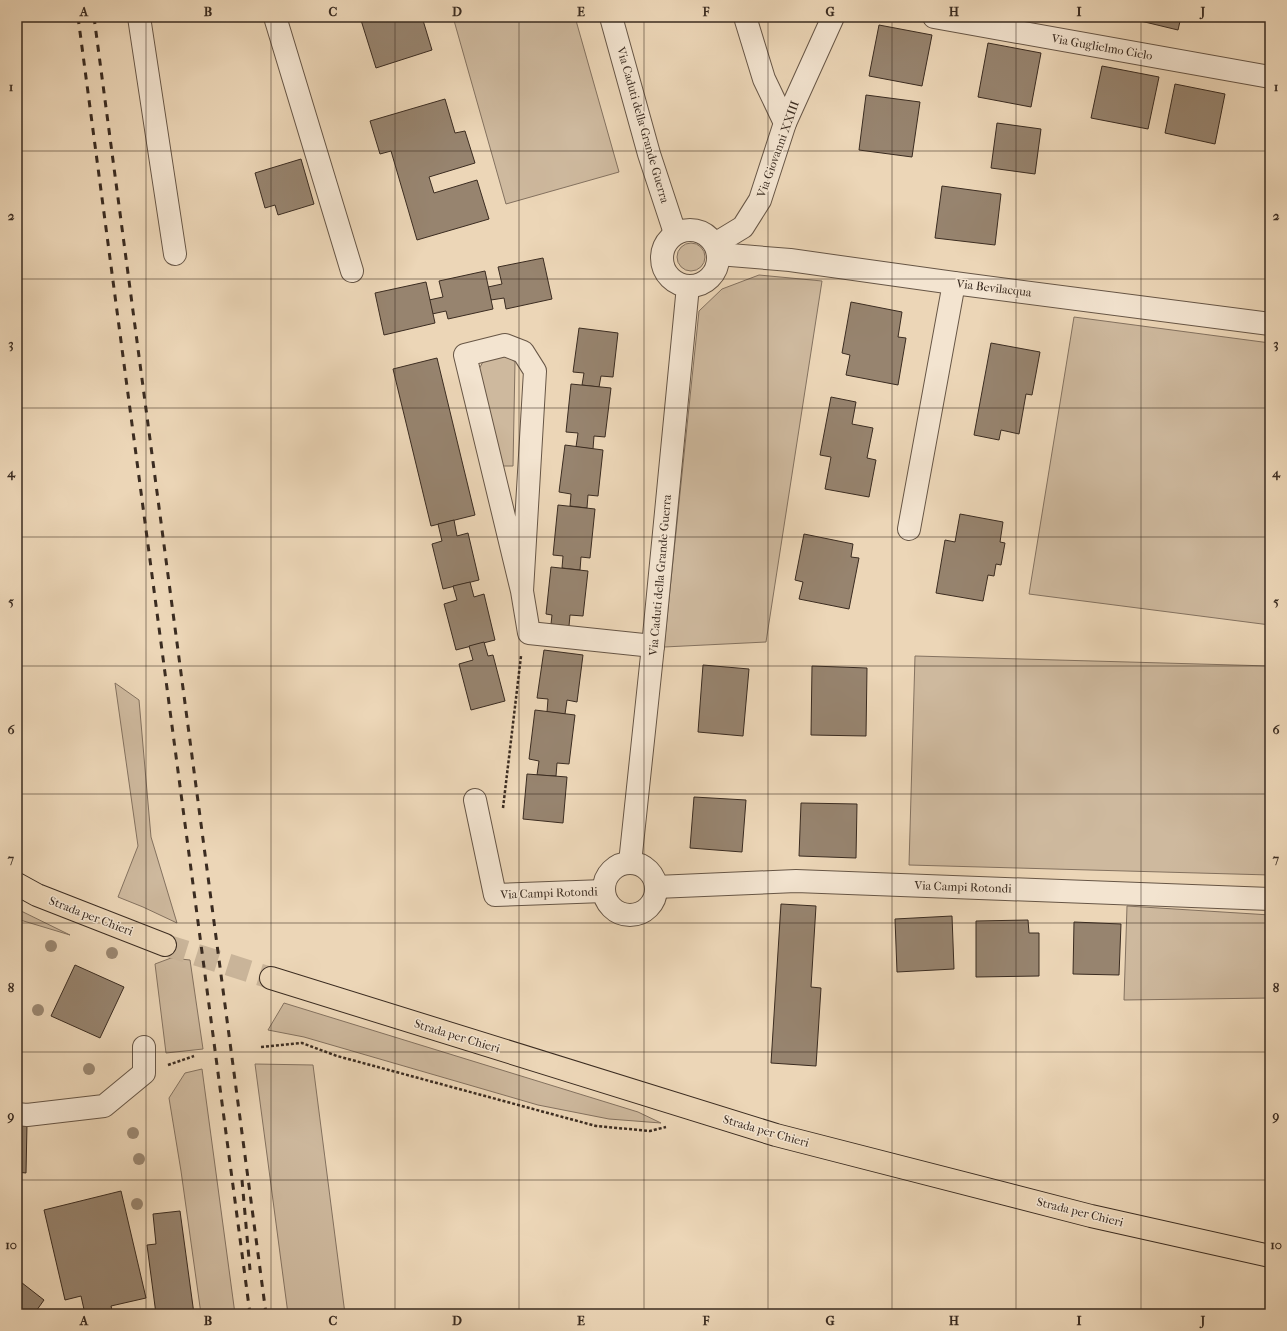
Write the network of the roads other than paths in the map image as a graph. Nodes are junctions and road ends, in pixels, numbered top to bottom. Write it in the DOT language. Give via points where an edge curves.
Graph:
graph roads {
  1 [pos="139,17"];
  2 [pos="275,17"];
  3 [pos="611,17"];
  4 [pos="745,17"];
  5 [pos="833,17"];
  6 [pos="934,17"];
  7 [pos="1270,77"];
  8 [pos="785,123"];
  9 [pos="675,233"];
  10 [pos="717,249"];
  11 [pos="175,254"];
  12 [pos="352,271"];
  13 [pos="954,283"];
  14 [pos="688,286"];
  15 [pos="1270,324"];
  16 [pos="909,529"];
  17 [pos="522,591"];
  18 [pos="653,646"];
  19 [pos="475,800"];
  20 [pos="630,863"];
  21 [pos="17,884"];
  22 [pos="656,887"];
  23 [pos="604,891"];
  24 [pos="1270,899"];
  25 [pos="166,945"];
  26 [pos="271,978"];
  27 [pos="144,1047"];
  28 [pos="17,1114"];
  29 [pos="1270,1256"];
  1 -- 11 [label="street"];
  2 -- 12 [label="street"];
  3 -- 9 [label="street, Via Caduti della Grande Guerra" via="649,154"];
  4 -- 8 [label="street" via="764,79"];
  5 -- 8 [label="street, Via Giovanni XXIII"];
  6 -- 7 [label="street, Via Guglielmo Cielo"];
  8 -- 10 [label="street, Via Giovanni XXIII" via="760,200 743,228"];
  9 -- 10 [label="street" via="697,230 710,238"];
  9 -- 14 [label="street" via="664,247 662,264 671,279"];
  10 -- 13 [label="street, Via Bevilacqua"];
  10 -- 14 [label="street" via="716,270 711,278 696,286"];
  13 -- 15 [label="street, Via Bevilacqua"];
  13 -- 16 [label="street"];
  14 -- 18 [label="street, Via Caduti della Grande Guerra"];
  17 -- 17 [label="street" via="466,355 505,345 524,352 535,371"];
  17 -- 18 [label="street" via="530,633"];
  18 -- 20 [label="street, Via Caduti della Grande Guerra"];
  19 -- 23 [label="street, Via Campi Rotondi" via="495,895"];
  20 -- 22 [label="street" via="649,872"];
  20 -- 23 [label="street" via="611,871 606,878"];
  21 -- 25 [label="main road, Strada per Chieri" via="37,895"];
  22 -- 23 [label="street" via="655,896 649,907 639,914 630,915 614,910 608,904"];
  22 -- 24 [label="street, Via Campi Rotondi" via="796,881"];
  26 -- 29 [label="main road, Strada per Chieri" via="776,1135 1092,1216"];
  27 -- 28 [label="street" via="144,1073 104,1106 28,1115"];
}
